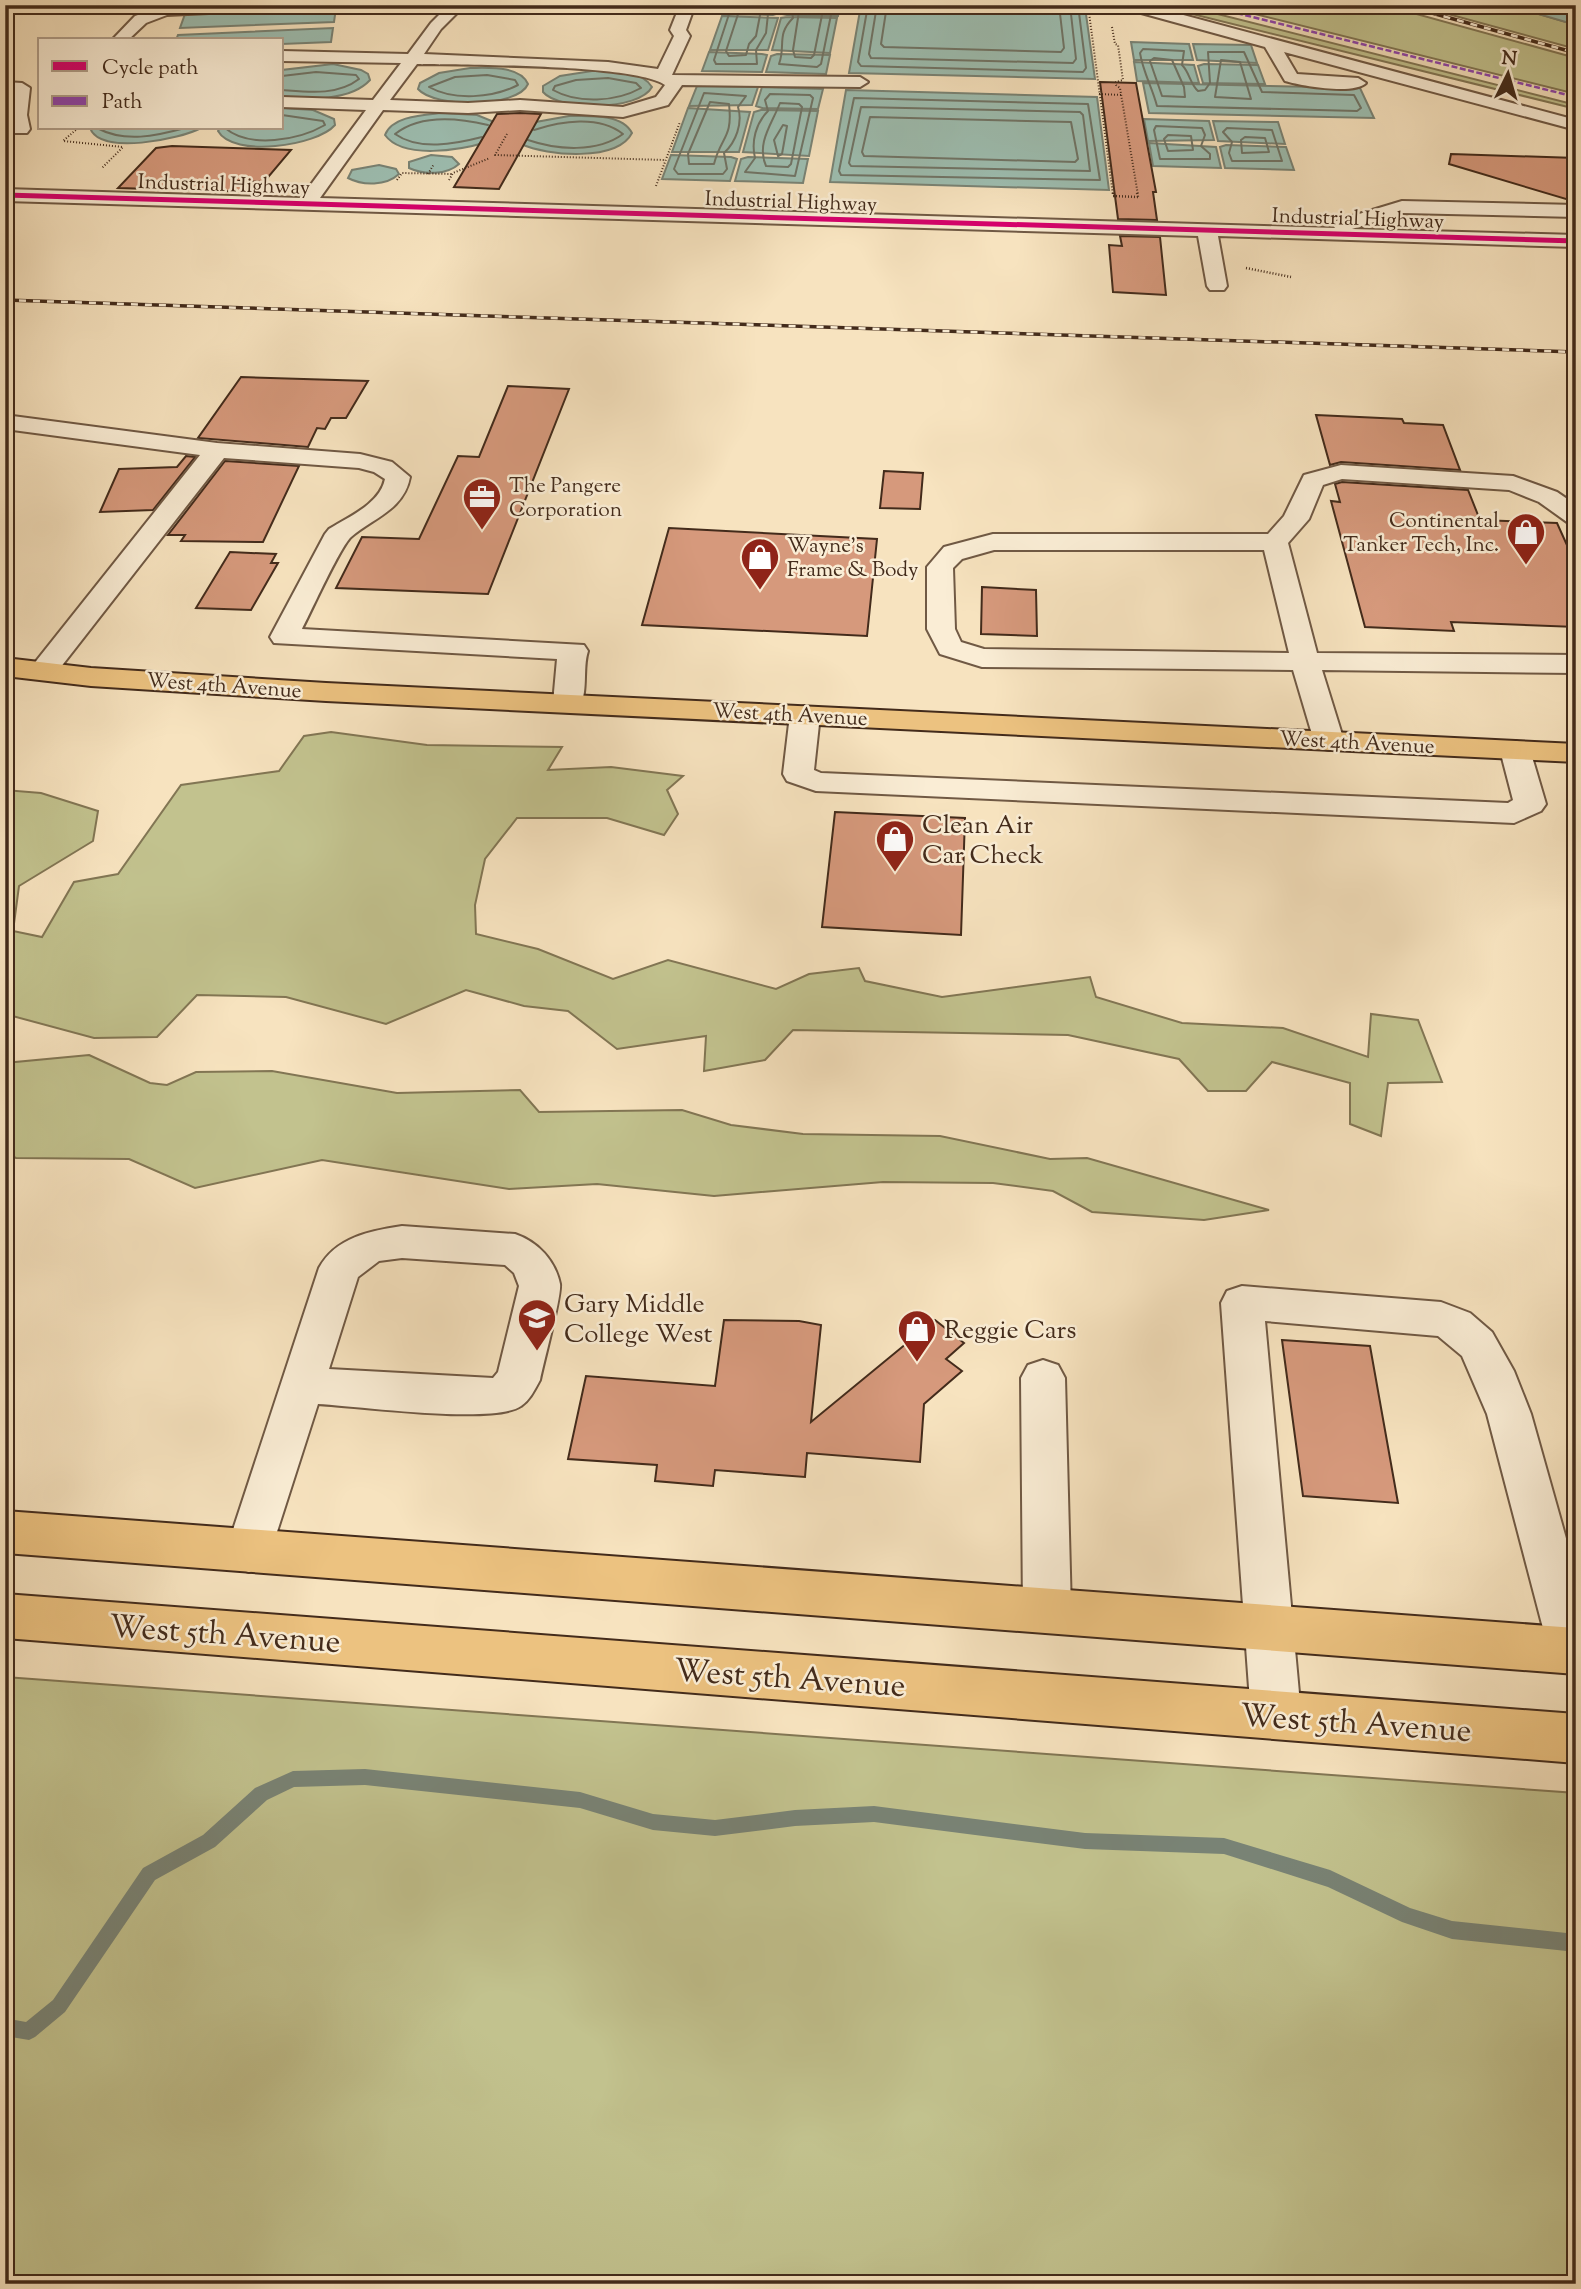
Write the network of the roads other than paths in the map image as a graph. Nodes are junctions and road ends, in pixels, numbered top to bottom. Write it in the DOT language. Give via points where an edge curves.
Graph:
graph roads {
  1 [pos="79,5"];
  2 [pos="295,5"];
  3 [pos="458,5"];
  4 [pos="688,5"];
  5 [pos="1128,5"];
  6 [pos="5,8"];
  7 [pos="121,38"];
  8 [pos="1272,45"];
  9 [pos="284,56"];
  10 [pos="412,58"];
  11 [pos="667,78"];
  12 [pos="1412,81"];
  13 [pos="860,82"];
  14 [pos="5,87"];
  15 [pos="284,102"];
  16 [pos="377,106"];
  17 [pos="38,114"];
  18 [pos="1576,125"];
  19 [pos="13,129"];
  20 [pos="5,142"];
  21 [pos="5,195"];
  22 [pos="306,204"];
  23 [pos="1576,211"];
  24 [pos="1317,234"];
  25 [pos="1477,239"];
  26 [pos="1576,241"];
  27 [pos="1210,248"];
  28 [pos="1217,286"];
  29 [pos="5,422"];
  30 [pos="217,450"];
  31 [pos="1576,517"];
  32 [pos="1275,542"];
  33 [pos="1306,662"];
  34 [pos="1576,664"];
  35 [pos="5,667"];
  36 [pos="43,671"];
  37 [pos="569,704"];
  38 [pos="804,715"];
  39 [pos="1329,741"];
  40 [pos="1515,750"];
  41 [pos="1576,753"];
  42 [pos="1043,1378"];
  43 [pos="303,1385"];
  44 [pos="5,1532"];
  45 [pos="249,1551"];
  46 [pos="1047,1611"];
  47 [pos="5,1616"];
  48 [pos="1271,1628"];
  49 [pos="1574,1651"];
  50 [pos="1276,1716"];
  51 [pos="1576,1739"];
  1 -- 6 [label="main road"];
  2 -- 7 [label="street" via="150,13 132,22"];
  3 -- 10 [label="street"];
  4 -- 11 [label="street"];
  5 -- 8 [label="street"];
  8 -- 12 [label="street"];
  8 -- 12 [label="street" via="1288,75 1295,79 1366,84"];
  9 -- 10 [label="street"];
  10 -- 11 [label="street" via="608,67"];
  10 -- 16 [label="street"];
  11 -- 13 [label="street"];
  11 -- 16 [label="street" via="674,84 662,101 623,112 520,105"];
  12 -- 18 [label="street"];
  14 -- 19 [label="street" via="22,88"];
  15 -- 16 [label="street"];
  16 -- 22 [label="street"];
  17 -- 19 [label="street"];
  19 -- 20 [label="street"];
  21 -- 22 [label="street, Industrial Highway"];
  22 -- 27 [label="street, Industrial Highway"];
  23 -- 24 [label="street" via="1402,207"];
  24 -- 25 [label="street, Industrial Highway"];
  24 -- 27 [label="street, Industrial Highway"];
  25 -- 26 [label="street, Industrial Highway"];
  25 -- 27 [label="street" via="1478,250 1455,254"];
  27 -- 28 [label="street"];
  29 -- 30 [label="street"];
  30 -- 36 [label="street"];
  30 -- 37 [label="street" via="360,461 398,477 396,487 377,510 338,534 284,636 574,651"];
  31 -- 32 [label="street" via="1513,483 1341,472 1312,480 1296,519"];
  32 -- 33 [label="street"];
  32 -- 33 [label="street" via="993,542 953,553 940,567 942,629 950,648 982,658"];
  33 -- 34 [label="street"];
  33 -- 39 [label="street"];
  35 -- 36 [label="main road, West 4th Avenue"];
  36 -- 37 [label="main road, West 4th Avenue"];
  37 -- 38 [label="main road, West 4th Avenue"];
  38 -- 39 [label="main road, West 4th Avenue"];
  38 -- 40 [label="street" via="798,774 816,782 1514,813 1530,804"];
  39 -- 40 [label="main road, West 4th Avenue"];
  40 -- 41 [label="main road, West 4th Avenue"];
  42 -- 46 [label="street"];
  43 -- 43 [label="street" via="341,1268 369,1247 402,1242 515,1250 531,1264 540,1286 518,1380 505,1394 485,1397"];
  43 -- 45 [label="street"];
  44 -- 45 [label="main road"];
  45 -- 46 [label="main road"];
  46 -- 48 [label="main road"];
  47 -- 50 [label="main road, West 5th Avenue"];
  48 -- 49 [label="main road"];
  48 -- 49 [label="street" via="1242,1303 1441,1319 1457,1323 1471,1334 1508,1414"];
  48 -- 50 [label="street"];
  50 -- 51 [label="main road, West 5th Avenue"];
}
